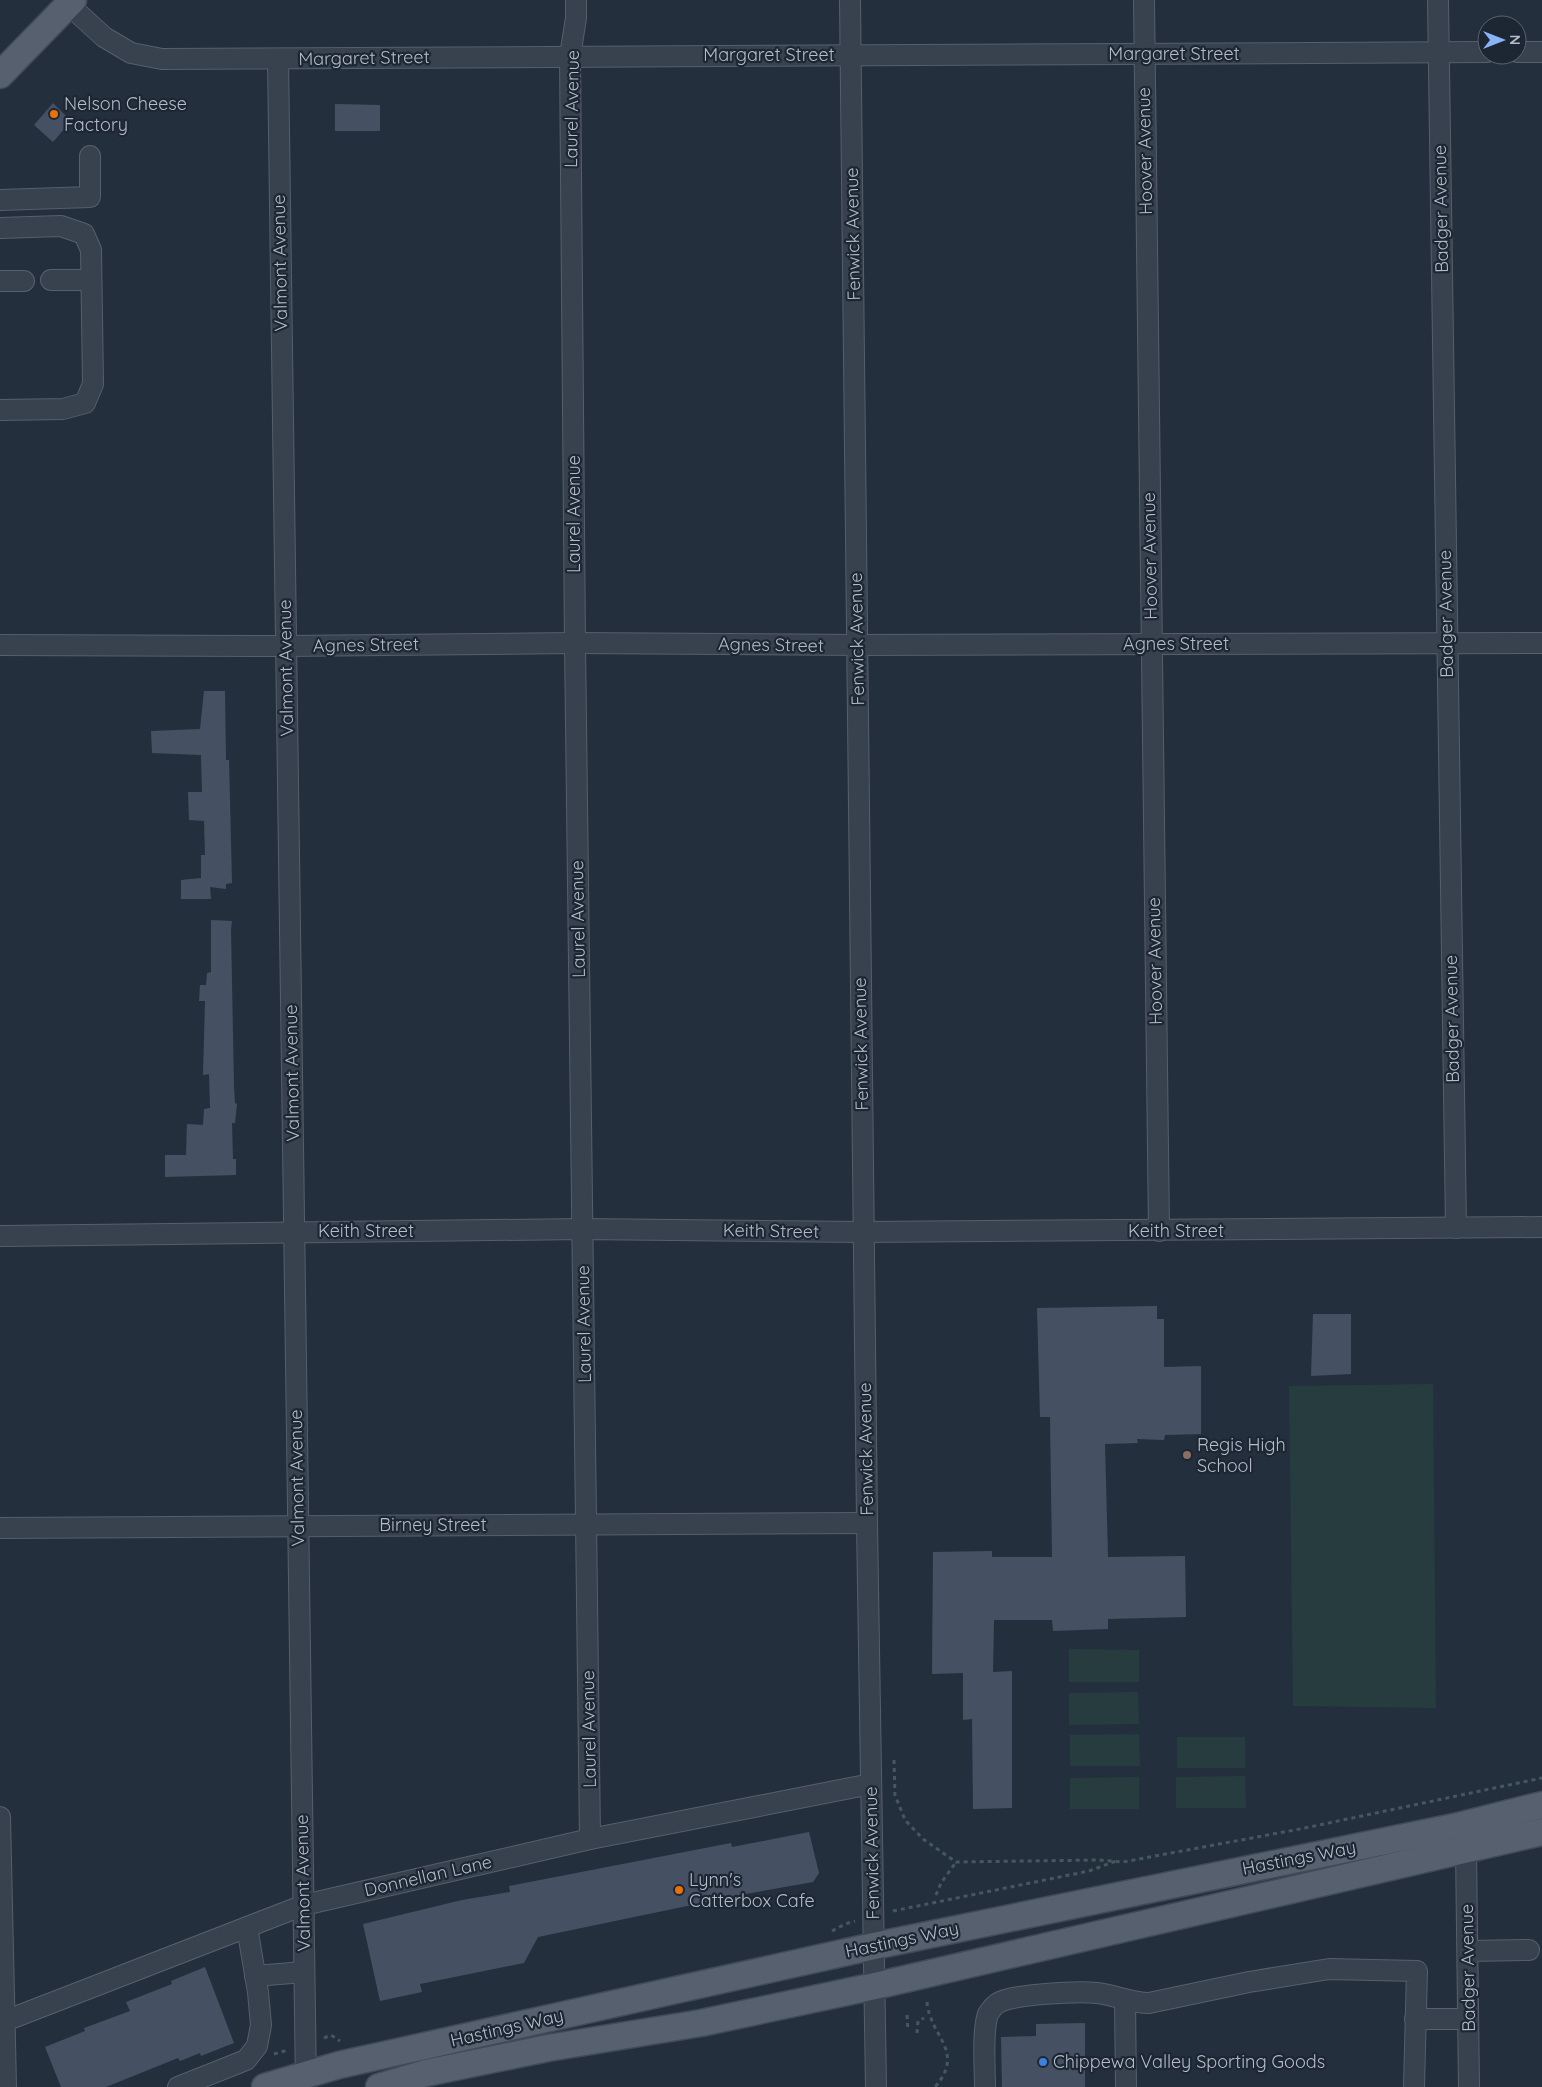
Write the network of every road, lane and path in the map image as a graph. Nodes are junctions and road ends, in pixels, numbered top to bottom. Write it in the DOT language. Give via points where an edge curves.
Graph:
graph roads {
  1 [pos="576,0"];
  2 [pos="850,0"];
  3 [pos="1144,0"];
  4 [pos="1438,0"];
  5 [pos="71,2"];
  6 [pos="1477,52"];
  7 [pos="1527,52"];
  8 [pos="1542,52"];
  9 [pos="1439,53"];
  10 [pos="1144,54"];
  11 [pos="851,55"];
  12 [pos="570,56"];
  13 [pos="278,59"];
  14 [pos="0,75"];
  15 [pos="90,156"];
  16 [pos="0,200"];
  17 [pos="0,228"];
  18 [pos="51,280"];
  19 [pos="91,280"];
  20 [pos="0,281"];
  21 [pos="24,281"];
  22 [pos="0,410"];
  23 [pos="1447,642"];
  24 [pos="575,643"];
  25 [pos="1542,643"];
  26 [pos="1150,644"];
  27 [pos="0,645"];
  28 [pos="286,646"];
  29 [pos="857,646"];
  30 [pos="1456,1228"];
  31 [pos="1542,1228"];
  32 [pos="582,1229"];
  33 [pos="1159,1231"];
  34 [pos="294,1232"];
  35 [pos="863,1232"];
  36 [pos="0,1236"];
  37 [pos="867,1523"];
  38 [pos="298,1525"];
  39 [pos="587,1526"];
  40 [pos="0,1528"];
  41 [pos="894,1760"];
  42 [pos="1542,1778"];
  43 [pos="871,1784"];
  44 [pos="1542,1805"];
  45 [pos="1542,1815"];
  46 [pos="0,1817"];
  47 [pos="1542,1832"];
  48 [pos="590,1838"];
  49 [pos="1466,1849"];
  50 [pos="956,1862"];
  51 [pos="936,1895"];
  52 [pos="304,1905"];
  53 [pos="247,1927"];
  54 [pos="874,1946"];
  55 [pos="1529,1950"];
  56 [pos="1468,1951"];
  57 [pos="304,1972"];
  58 [pos="255,1976"];
  59 [pos="875,1986"];
  60 [pos="1125,2000"];
  61 [pos="927,2002"];
  62 [pos="908,2015"];
  63 [pos="924,2018"];
  64 [pos="1415,2019"];
  65 [pos="1468,2019"];
  66 [pos="3,2021"];
  67 [pos="908,2032"];
  68 [pos="917,2033"];
  69 [pos="306,2080"];
  70 [pos="0,2084"];
  71 [pos="5,2087"];
  72 [pos="178,2087"];
  73 [pos="265,2087"];
  74 [pos="379,2087"];
  75 [pos="876,2087"];
  76 [pos="936,2087"];
  77 [pos="985,2087"];
  78 [pos="1126,2087"];
  79 [pos="1414,2087"];
  80 [pos="1469,2087"];
  1 -- 12 [label="street, Laurel Avenue"];
  2 -- 11 [label="street, Fenwick Avenue"];
  3 -- 10 [label="street, Hoover Avenue"];
  4 -- 9 [label="street, Badger Avenue"];
  5 -- 13 [label="street, Margaret Street" via="104,37 131,53 162,59"];
  5 -- 14 [label="main road"];
  6 -- 9 [label="street, Margaret Street"];
  7 -- 8 [label="street"];
  9 -- 10 [label="street, Margaret Street"];
  9 -- 23 [label="street, Badger Avenue"];
  10 -- 11 [label="street, Margaret Street"];
  10 -- 26 [label="street, Hoover Avenue"];
  11 -- 12 [label="street, Margaret Street"];
  11 -- 29 [label="street, Fenwick Avenue"];
  12 -- 13 [label="street, Margaret Street"];
  12 -- 24 [label="street, Laurel Avenue"];
  13 -- 28 [label="street, Valmont Avenue"];
  15 -- 16 [label="street" via="90,196"];
  17 -- 19 [label="street" via="61,226 84,234 91,250"];
  18 -- 19 [label="street"];
  19 -- 22 [label="street" via="93,384 86,403 63,409"];
  20 -- 21 [label="street"];
  23 -- 25 [label="street, Agnes Street"];
  23 -- 26 [label="street, Agnes Street"];
  23 -- 30 [label="street, Badger Avenue"];
  24 -- 28 [label="street, Agnes Street"];
  24 -- 29 [label="street, Agnes Street"];
  24 -- 32 [label="street, Laurel Avenue"];
  26 -- 29 [label="street, Agnes Street"];
  26 -- 33 [label="street, Hoover Avenue"];
  27 -- 28 [label="street, Agnes Street"];
  28 -- 34 [label="street, Valmont Avenue"];
  29 -- 35 [label="street, Fenwick Avenue"];
  30 -- 31 [label="street, Keith Street"];
  30 -- 33 [label="street, Keith Street"];
  32 -- 34 [label="street, Keith Street"];
  32 -- 35 [label="street, Keith Street"];
  32 -- 39 [label="street, Laurel Avenue"];
  33 -- 35 [label="street, Keith Street"];
  34 -- 36 [label="street, Keith Street"];
  34 -- 38 [label="street, Valmont Avenue"];
  35 -- 37 [label="street, Fenwick Avenue"];
  37 -- 39 [label="street, Birney Street"];
  37 -- 43 [label="street, Fenwick Avenue"];
  38 -- 39 [label="street, Birney Street"];
  38 -- 40 [label="street, Birney Street"];
  38 -- 52 [label="street, Valmont Avenue"];
  39 -- 48 [label="street, Laurel Avenue"];
  41 -- 50 [label="path" via="895,1795 904,1820 923,1839"];
  42 -- 50 [label="path" via="1123,1862"];
  43 -- 48 [label="street, Donnellan Lane"];
  43 -- 54 [label="street, Fenwick Avenue"];
  44 -- 54 [label="main road, Hastings Way" via="1454,1827"];
  45 -- 49 [label="main road" via="1498,1824 1468,1840"];
  46 -- 66 [label="street"];
  47 -- 49 [label="main road, Hastings Way"];
  48 -- 52 [label="street, Donnellan Lane"];
  49 -- 56 [label="street, Badger Avenue"];
  49 -- 59 [label="main road, Hastings Way"];
  50 -- 51 [label="path"];
  52 -- 53 [label="street, Donnellan Lane"];
  52 -- 57 [label="street, Valmont Avenue"];
  53 -- 58 [label="street"];
  53 -- 66 [label="street, Donnellan Lane"];
  54 -- 59 [label="street, Fenwick Avenue"];
  54 -- 69 [label="main road, Hastings Way"];
  55 -- 56 [label="street"];
  56 -- 65 [label="street, Badger Avenue"];
  57 -- 58 [label="street"];
  57 -- 69 [label="street, Valmont Avenue"];
  58 -- 72 [label="street" via="261,2025 253,2053 246,2060"];
  59 -- 74 [label="main road, Hastings Way" via="701,2023 548,2048 426,2073"];
  59 -- 75 [label="street, Fenwick Avenue"];
  60 -- 64 [label="street" via="1149,2002 1328,1969 1417,1971"];
  60 -- 77 [label="street" via="1076,1991 997,2003 989,2013 986,2025"];
  60 -- 78 [label="street"];
  61 -- 76 [label="path" via="930,2016 948,2053 947,2067"];
  62 -- 67 [label="path"];
  63 -- 68 [label="path" via="918,2021"];
  64 -- 65 [label="street"];
  64 -- 79 [label="street"];
  65 -- 80 [label="street, Badger Avenue"];
  66 -- 71 [label="street"];
  69 -- 73 [label="main road, Hastings Way"];
  70 -- 71 [label="street"];
}
